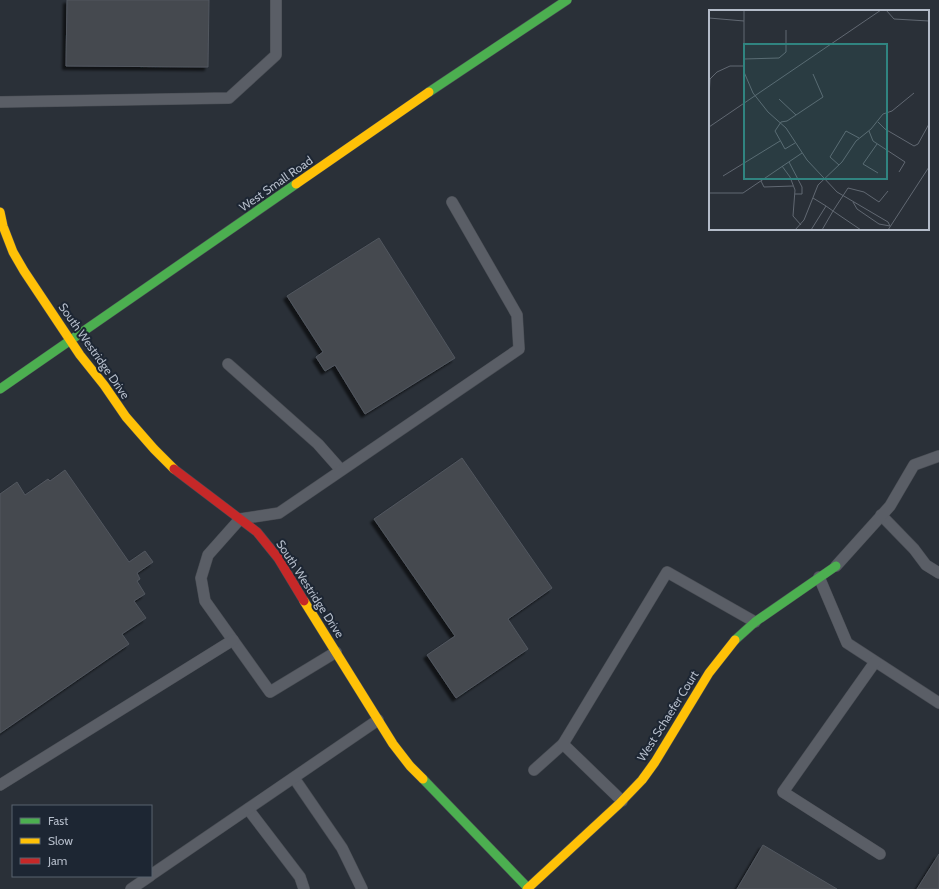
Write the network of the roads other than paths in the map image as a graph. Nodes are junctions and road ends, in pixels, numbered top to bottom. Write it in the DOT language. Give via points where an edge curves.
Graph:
graph roads {
  1 [pos="276,0"];
  2 [pos="567,0"];
  3 [pos="0,102"];
  4 [pos="452,202"];
  5 [pos="0,212"];
  6 [pos="70,340"];
  7 [pos="228,364"];
  8 [pos="0,389"];
  9 [pos="939,456"];
  10 [pos="341,470"];
  11 [pos="881,515"];
  12 [pos="240,519"];
  13 [pos="836,566"];
  14 [pos="939,573"];
  15 [pos="819,577"];
  16 [pos="755,622"];
  17 [pos="233,640"];
  18 [pos="336,652"];
  19 [pos="875,662"];
  20 [pos="939,703"];
  21 [pos="378,720"];
  22 [pos="563,744"];
  23 [pos="534,770"];
  24 [pos="294,778"];
  25 [pos="0,785"];
  26 [pos="622,801"];
  27 [pos="248,809"];
  28 [pos="880,854"];
  29 [pos="152,875"];
  30 [pos="149,877"];
  31 [pos="131,889"];
  32 [pos="304,889"];
  33 [pos="362,889"];
  34 [pos="528,889"];
  1 -- 3 [label="lane" via="276,54 229,98"];
  2 -- 6 [label="street, West Small Road" via="461,70"];
  4 -- 10 [label="lane" via="517,315 519,349"];
  5 -- 6 [label="street, South Westridge Drive" via="13,252"];
  6 -- 8 [label="street, West Small Road"];
  6 -- 12 [label="street, South Westridge Drive" via="126,417 154,449 176,470"];
  7 -- 10 [label="lane" via="318,444"];
  9 -- 11 [label="lane" via="914,465 890,506"];
  10 -- 12 [label="lane" via="279,512"];
  11 -- 13 [label="lane"];
  11 -- 14 [label="lane" via="926,565"];
  12 -- 17 [label="lane" via="208,555 201,578 204,601"];
  12 -- 18 [label="street, South Westridge Drive" via="256,532 278,558"];
  13 -- 15 [label="street, West Schaefer Court"];
  15 -- 16 [label="street, West Schaefer Court"];
  15 -- 19 [label="lane" via="847,644"];
  16 -- 22 [label="lane" via="667,572"];
  16 -- 26 [label="street, West Schaefer Court" via="737,638 709,673 655,762"];
  17 -- 18 [label="lane" via="270,692"];
  17 -- 25 [label="lane"];
  18 -- 21 [label="street, South Westridge Drive"];
  19 -- 20 [label="lane"];
  19 -- 28 [label="lane" via="783,792"];
  21 -- 24 [label="lane"];
  21 -- 34 [label="street, South Westridge Drive" via="410,766"];
  22 -- 23 [label="lane"];
  22 -- 26 [label="lane"];
  24 -- 27 [label="lane"];
  24 -- 33 [label="lane" via="342,848"];
  26 -- 34 [label="street, West Schaefer Court"];
  27 -- 29 [label="lane"];
  27 -- 32 [label="lane" via="300,877"];
  30 -- 31 [label="lane"];
}
